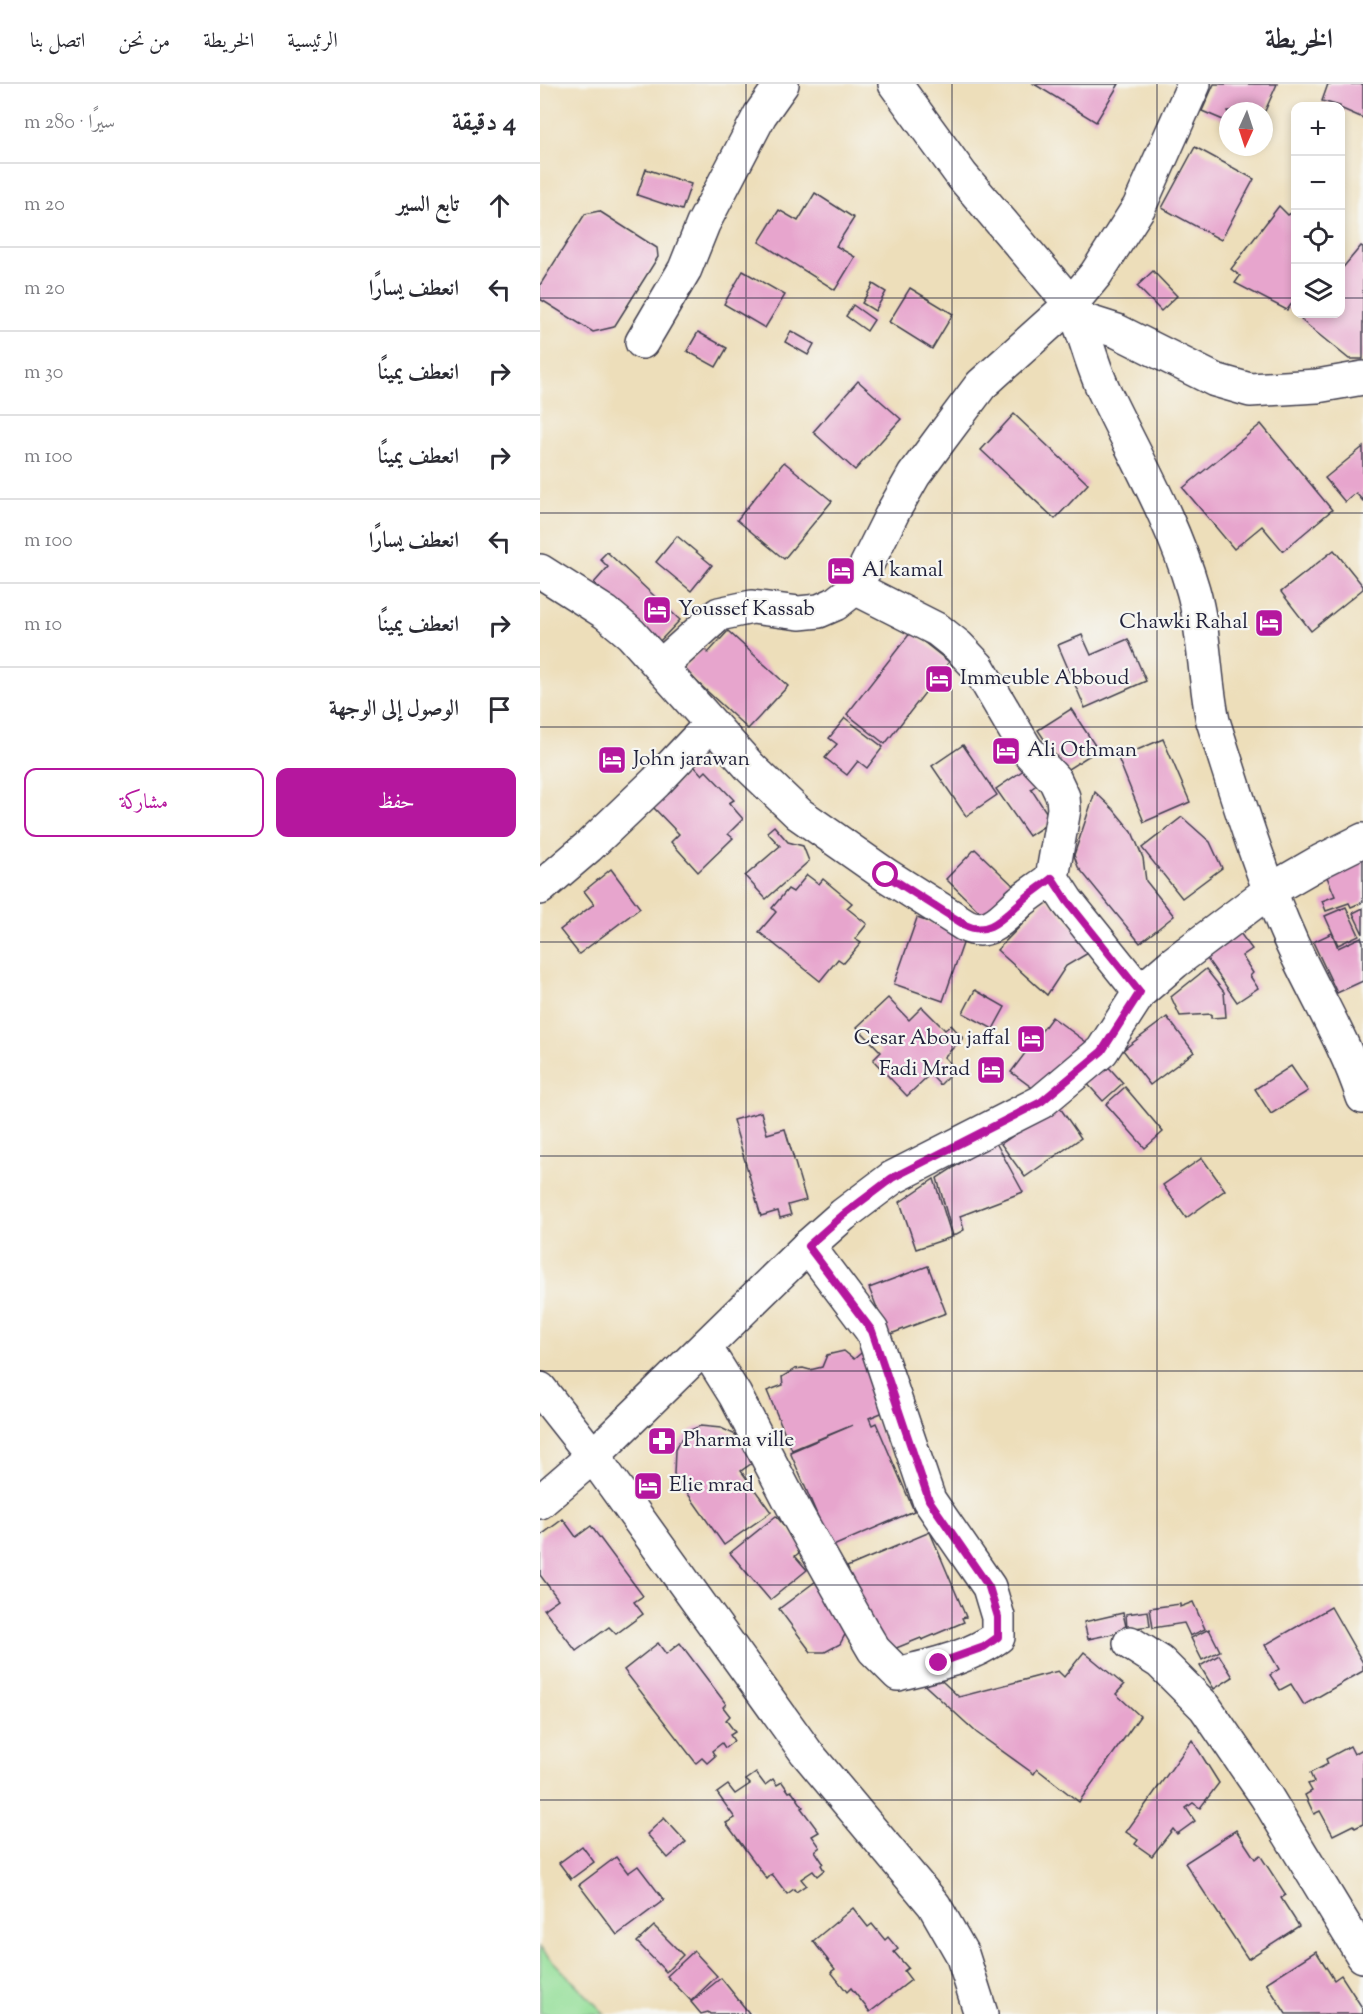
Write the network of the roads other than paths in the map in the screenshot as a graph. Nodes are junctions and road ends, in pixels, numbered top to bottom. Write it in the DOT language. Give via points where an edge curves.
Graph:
graph roads {
  1 [pos="782,84"];
  2 [pos="894,84"];
  3 [pos="1194,84"];
  4 [pos="1075,311"];
  5 [pos="642,342"];
  6 [pos="1363,378"];
  7 [pos="540,571"];
  8 [pos="855,588"];
  9 [pos="660,666"];
  10 [pos="711,724"];
  11 [pos="1363,840"];
  12 [pos="1052,878"];
  13 [pos="540,888"];
  14 [pos="1269,891"];
  15 [pos="1140,992"];
  16 [pos="1363,1097"];
  17 [pos="808,1246"];
  18 [pos="705,1347"];
  19 [pos="540,1389"];
  20 [pos="593,1456"];
  21 [pos="540,1502"];
  22 [pos="1130,1643"];
  23 [pos="1363,1956"];
  24 [pos="981,2014"];
  1 -- 5 [label="street" via="760,115 703,224 685,270"];
  2 -- 4 [label="street" via="962,176"];
  3 -- 4 [label="street" via="1139,207"];
  4 -- 6 [label="street" via="1215,380 1250,390"];
  4 -- 8 [label="street" via="981,386 914,475"];
  4 -- 14 [label="street" via="1104,390 1182,556 1193,592 1213,721"];
  7 -- 9 [label="street" via="606,612"];
  8 -- 9 [label="street" via="819,611 799,613 752,607 719,614"];
  8 -- 12 [label="street" via="938,630 978,667 1026,749 1054,780 1063,797"];
  9 -- 10 [label="street"];
  10 -- 12 [label="street" via="799,814 971,928 995,925"];
  10 -- 13 [label="street" via="619,818"];
  11 -- 14 [label="street"];
  12 -- 15 [label="street"];
  14 -- 15 [label="street"];
  14 -- 16 [label="street" via="1342,1043"];
  15 -- 17 [label="street" via="1102,1051 1041,1102 892,1178"];
  17 -- 18 [label="street"];
  17 -- 18 [label="street" via="872,1331 929,1500 989,1587 998,1617 998,1637 960,1657 898,1674 874,1650 861,1628"];
  18 -- 20 [label="street"];
  19 -- 20 [label="street"];
  20 -- 21 [label="street"];
  20 -- 24 [label="street" via="806,1752 934,1905 962,1954"];
  22 -- 23 [label="street" via="1160,1662 1205,1707 1266,1796"];
}
